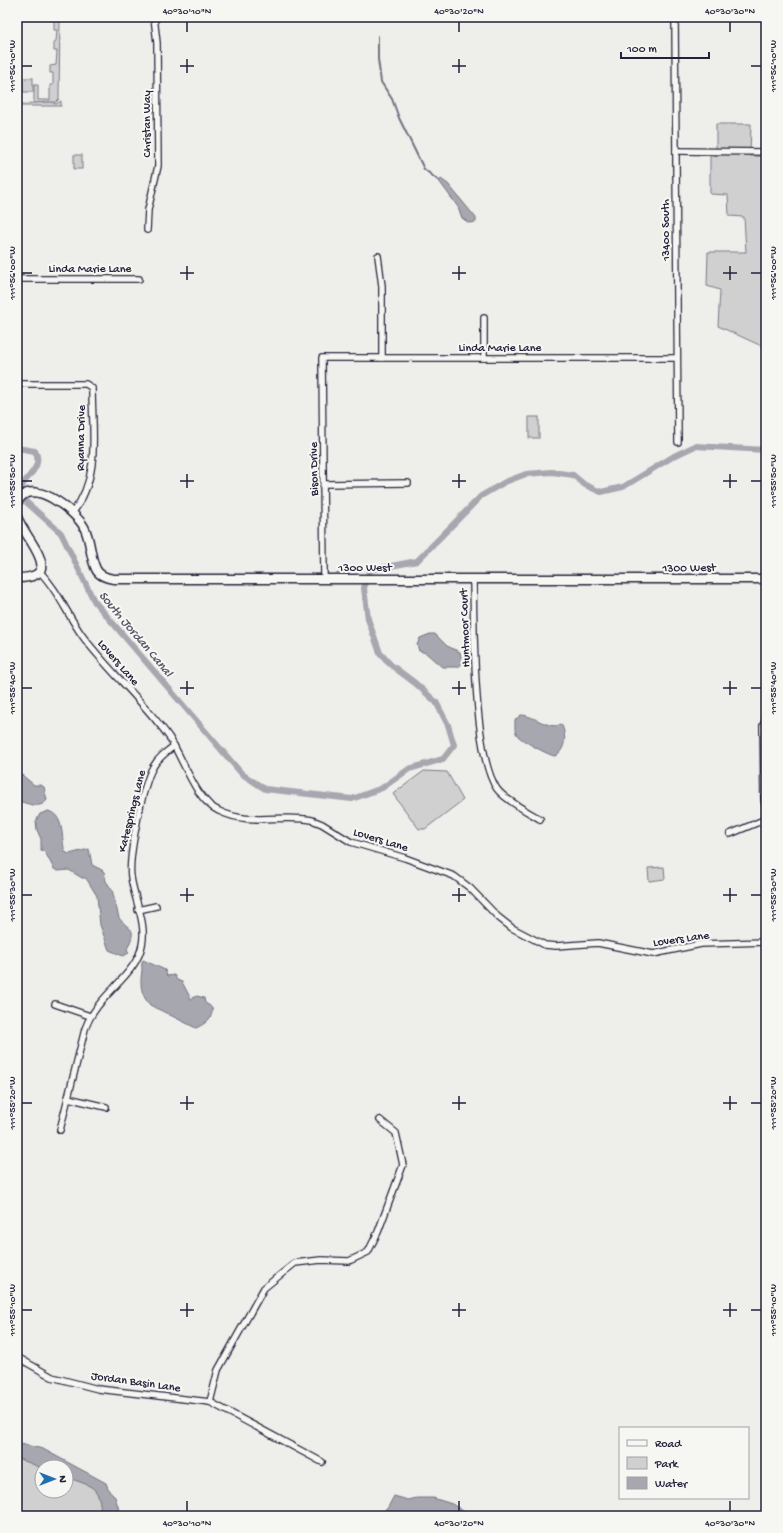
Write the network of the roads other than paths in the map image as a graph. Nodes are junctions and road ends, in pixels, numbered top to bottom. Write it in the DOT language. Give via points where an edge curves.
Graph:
graph roads {
  1 [pos="154,17"];
  2 [pos="675,17"];
  3 [pos="676,151"];
  4 [pos="766,152"];
  5 [pos="147,230"];
  6 [pos="378,256"];
  7 [pos="17,279"];
  8 [pos="139,279"];
  9 [pos="484,318"];
  10 [pos="322,358"];
  11 [pos="382,358"];
  12 [pos="484,358"];
  13 [pos="677,358"];
  14 [pos="17,384"];
  15 [pos="678,442"];
  16 [pos="408,483"];
  17 [pos="324,484"];
  18 [pos="17,503"];
  19 [pos="72,512"];
  20 [pos="17,517"];
  21 [pos="40,572"];
  22 [pos="17,578"];
  23 [pos="324,579"];
  24 [pos="473,579"];
  25 [pos="766,579"];
  26 [pos="766,718"];
  27 [pos="174,746"];
  28 [pos="766,808"];
  29 [pos="766,818"];
  30 [pos="540,819"];
  31 [pos="730,834"];
  32 [pos="156,906"];
  33 [pos="138,910"];
  34 [pos="766,942"];
  35 [pos="55,1004"];
  36 [pos="90,1016"];
  37 [pos="68,1098"];
  38 [pos="106,1107"];
  39 [pos="380,1120"];
  40 [pos="60,1130"];
  41 [pos="17,1357"];
  42 [pos="210,1402"];
  43 [pos="322,1462"];
  1 -- 5 [label="street, Christan Way" via="157,43 158,166 148,210"];
  2 -- 3 [label="street, 13400 South"];
  3 -- 4 [label="street"];
  3 -- 13 [label="street, 13400 South"];
  6 -- 11 [label="street" via="382,286"];
  7 -- 8 [label="street, Linda Marie Lane"];
  9 -- 12 [label="street"];
  10 -- 11 [label="street, Linda Marie Lane"];
  10 -- 17 [label="street, Bison Drive"];
  11 -- 12 [label="street, Linda Marie Lane"];
  12 -- 13 [label="street, Linda Marie Lane"];
  13 -- 15 [label="street, 13400 South"];
  14 -- 19 [label="street, Ryanna Drive" via="82,384 92,388 91,472 84,495"];
  16 -- 17 [label="street"];
  17 -- 23 [label="street, Bison Drive"];
  18 -- 19 [label="street, 1300 West" via="27,493 41,494 61,503"];
  19 -- 23 [label="street, 1300 West" via="87,534 96,569 109,578"];
  20 -- 21 [label="street" via="41,559"];
  21 -- 22 [label="street" via="32,578"];
  21 -- 27 [label="street, Lovers Lane" via="84,638"];
  23 -- 24 [label="street, 1300 West"];
  24 -- 25 [label="street, 1300 West"];
  24 -- 30 [label="street, Huntmoor Court" via="479,704 487,767 500,793"];
  26 -- 28 [label="street" via="763,726"];
  27 -- 33 [label="street, Katesprings Lane" via="159,759 150,773 132,850 131,876"];
  27 -- 34 [label="street, Lovers Lane" via="199,793 214,809 244,819 312,820 351,842 454,876 470,888 505,923 541,943 556,946 598,943 653,954 701,944"];
  29 -- 31 [label="street"];
  32 -- 33 [label="street"];
  33 -- 36 [label="street, Katesprings Lane" via="143,938 139,956 132,967 102,998"];
  35 -- 36 [label="street"];
  36 -- 37 [label="street, Katesprings Lane"];
  37 -- 38 [label="street"];
  37 -- 40 [label="street, Katesprings Lane"];
  39 -- 42 [label="street" via="396,1133 403,1165 368,1252 349,1261 321,1260 295,1263 264,1288 218,1370"];
  41 -- 42 [label="street, Jordan Basin Lane" via="52,1377 98,1389"];
  42 -- 43 [label="street"];
}
